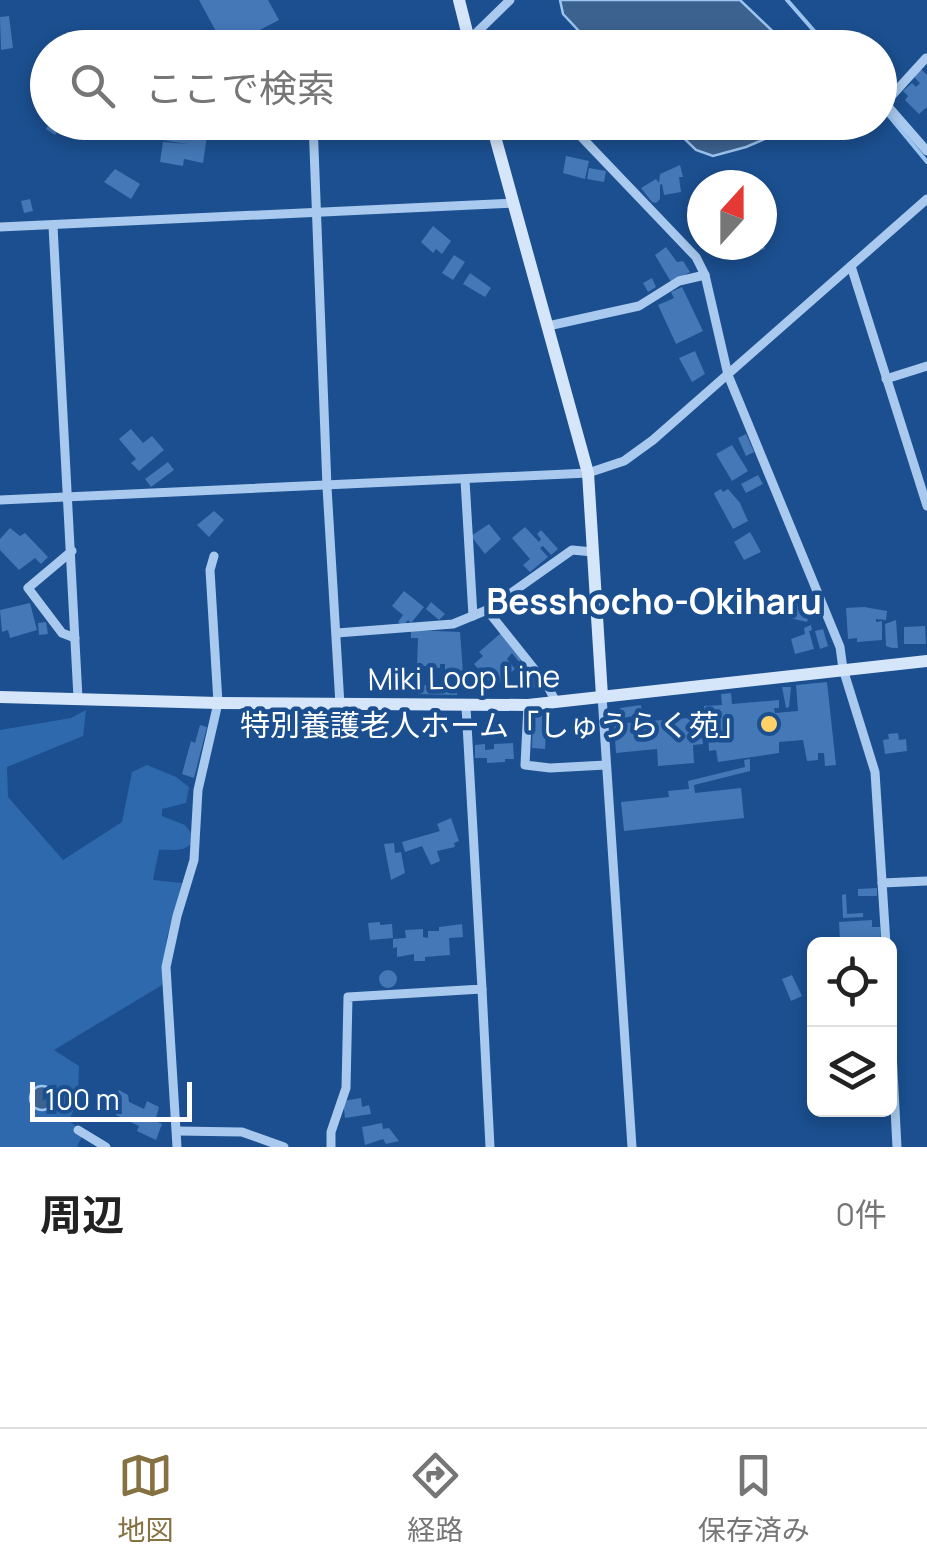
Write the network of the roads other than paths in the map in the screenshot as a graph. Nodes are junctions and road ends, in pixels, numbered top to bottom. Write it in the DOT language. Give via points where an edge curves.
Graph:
graph roads {
  1 [pos="459,0"];
  2 [pos="510,0"];
  3 [pos="470,30"];
  4 [pos="482,30"];
  5 [pos="926,58"];
  6 [pos="897,89"];
  7 [pos="897,116"];
  8 [pos="314,140"];
  9 [pos="497,140"];
  10 [pos="584,140"];
  11 [pos="927,151"];
  12 [pos="927,199"];
  13 [pos="514,203"];
  14 [pos="317,213"];
  15 [pos="54,226"];
  16 [pos="0,227"];
  17 [pos="850,266"];
  18 [pos="704,274"];
  19 [pos="548,326"];
  20 [pos="927,366"];
  21 [pos="728,374"];
  22 [pos="886,379"];
  23 [pos="588,474"];
  24 [pos="466,480"];
  25 [pos="327,487"];
  26 [pos="69,498"];
  27 [pos="0,500"];
  28 [pos="927,506"];
  29 [pos="72,552"];
  30 [pos="593,552"];
  31 [pos="214,556"];
  32 [pos="486,610"];
  33 [pos="473,616"];
  34 [pos="337,632"];
  35 [pos="75,638"];
  36 [pos="927,661"];
  37 [pos="842,669"];
  38 [pos="602,696"];
  39 [pos="0,697"];
  40 [pos="78,698"];
  41 [pos="556,702"];
  42 [pos="218,703"];
  43 [pos="340,705"];
  44 [pos="528,705"];
  45 [pos="466,706"];
  46 [pos="606,765"];
  47 [pos="927,881"];
  48 [pos="882,884"];
  49 [pos="886,937"];
  50 [pos="482,988"];
  51 [pos="891,1027"];
  52 [pos="78,1130"];
  53 [pos="176,1131"];
  54 [pos="106,1147"];
  55 [pos="177,1147"];
  56 [pos="284,1147"];
  57 [pos="331,1147"];
  58 [pos="490,1147"];
  59 [pos="632,1147"];
  60 [pos="897,1147"];
  1 -- 3 [label="main road"];
  2 -- 4 [label="street"];
  5 -- 6 [label="street"];
  7 -- 11 [label="street"];
  8 -- 14 [label="street"];
  9 -- 13 [label="main road"];
  10 -- 18 [label="street"];
  12 -- 17 [label="street"];
  13 -- 14 [label="street"];
  13 -- 19 [label="main road"];
  14 -- 15 [label="street"];
  14 -- 25 [label="street"];
  15 -- 16 [label="street"];
  15 -- 26 [label="street"];
  17 -- 21 [label="street"];
  17 -- 22 [label="street"];
  18 -- 19 [label="street" via="639,306"];
  18 -- 21 [label="street"];
  19 -- 23 [label="main road"];
  20 -- 22 [label="street"];
  21 -- 23 [label="street" via="624,461"];
  21 -- 37 [label="street" via="840,647"];
  22 -- 28 [label="street"];
  23 -- 24 [label="street"];
  23 -- 30 [label="main road"];
  24 -- 25 [label="street"];
  24 -- 33 [label="street"];
  25 -- 26 [label="street"];
  25 -- 34 [label="street"];
  26 -- 27 [label="street"];
  26 -- 29 [label="street"];
  29 -- 35 [label="street"];
  29 -- 35 [label="street" via="28,588 62,633"];
  30 -- 32 [label="street" via="572,550"];
  30 -- 38 [label="main road"];
  31 -- 42 [label="street"];
  32 -- 33 [label="street"];
  32 -- 41 [label="street"];
  33 -- 34 [label="street" via="437,626"];
  34 -- 43 [label="street"];
  35 -- 40 [label="street"];
  36 -- 37 [label="main road, Miki Loop Line"];
  37 -- 38 [label="main road, Miki Loop Line"];
  37 -- 48 [label="street" via="874,772"];
  38 -- 41 [label="main road, Miki Loop Line"];
  38 -- 46 [label="street"];
  39 -- 40 [label="main road, Miki Loop Line"];
  40 -- 42 [label="main road, Miki Loop Line"];
  41 -- 44 [label="main road, Miki Loop Line"];
  42 -- 43 [label="main road, Miki Loop Line"];
  42 -- 53 [label="street" via="198,790 194,860 166,967"];
  43 -- 45 [label="main road, Miki Loop Line"];
  44 -- 45 [label="main road, Miki Loop Line"];
  44 -- 46 [label="street" via="525,765"];
  45 -- 50 [label="street"];
  46 -- 59 [label="street"];
  47 -- 48 [label="street"];
  48 -- 49 [label="street"];
  50 -- 57 [label="street" via="348,997 346,1088"];
  50 -- 58 [label="street"];
  51 -- 60 [label="street"];
  52 -- 54 [label="street"];
  53 -- 55 [label="street"];
  53 -- 56 [label="street" via="242,1132"];
}
